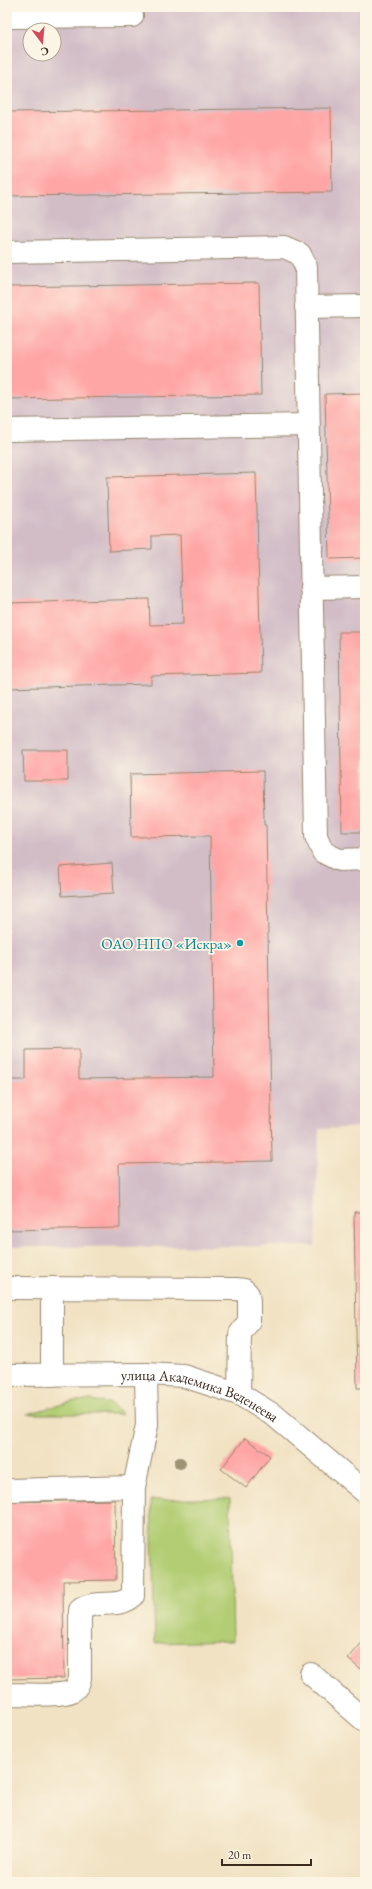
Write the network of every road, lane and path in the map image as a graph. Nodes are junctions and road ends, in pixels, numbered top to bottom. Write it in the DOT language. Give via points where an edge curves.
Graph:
graph roads {
  1 [pos="132,16"];
  2 [pos="7,17"];
  3 [pos="7,252"];
  4 [pos="306,306"];
  5 [pos="365,306"];
  6 [pos="308,425"];
  7 [pos="7,430"];
  8 [pos="365,587"];
  9 [pos="311,588"];
  10 [pos="365,859"];
  11 [pos="7,1288"];
  12 [pos="52,1288"];
  13 [pos="146,1374"];
  14 [pos="7,1375"];
  15 [pos="52,1375"];
  16 [pos="239,1394"];
  17 [pos="134,1487"];
  18 [pos="7,1490"];
  19 [pos="365,1492"];
  20 [pos="311,1674"];
  21 [pos="8,1694"];
  22 [pos="365,1721"];
  1 -- 2 [label="street"];
  3 -- 4 [label="street" via="284,247 300,254 306,268"];
  4 -- 5 [label="street"];
  4 -- 6 [label="street"];
  6 -- 7 [label="street"];
  6 -- 9 [label="street"];
  8 -- 9 [label="street"];
  9 -- 10 [label="street" via="316,836 323,852 339,860"];
  11 -- 12 [label="street"];
  12 -- 15 [label="street"];
  12 -- 16 [label="street" via="244,1290 248,1294 249,1321 240,1334"];
  13 -- 15 [label="street, улица Академика Веденеева"];
  13 -- 16 [label="street, улица Академика Веденеева" via="184,1376"];
  13 -- 17 [label="street" via="147,1425"];
  14 -- 15 [label="street, улица Академика Веденеева"];
  16 -- 19 [label="street, улица Академика Веденеева" via="275,1416"];
  17 -- 18 [label="street"];
  17 -- 21 [label="street" via="133,1596 119,1604 93,1604 80,1610 80,1678 73,1691 62,1694"];
  20 -- 22 [label="street"];
}
